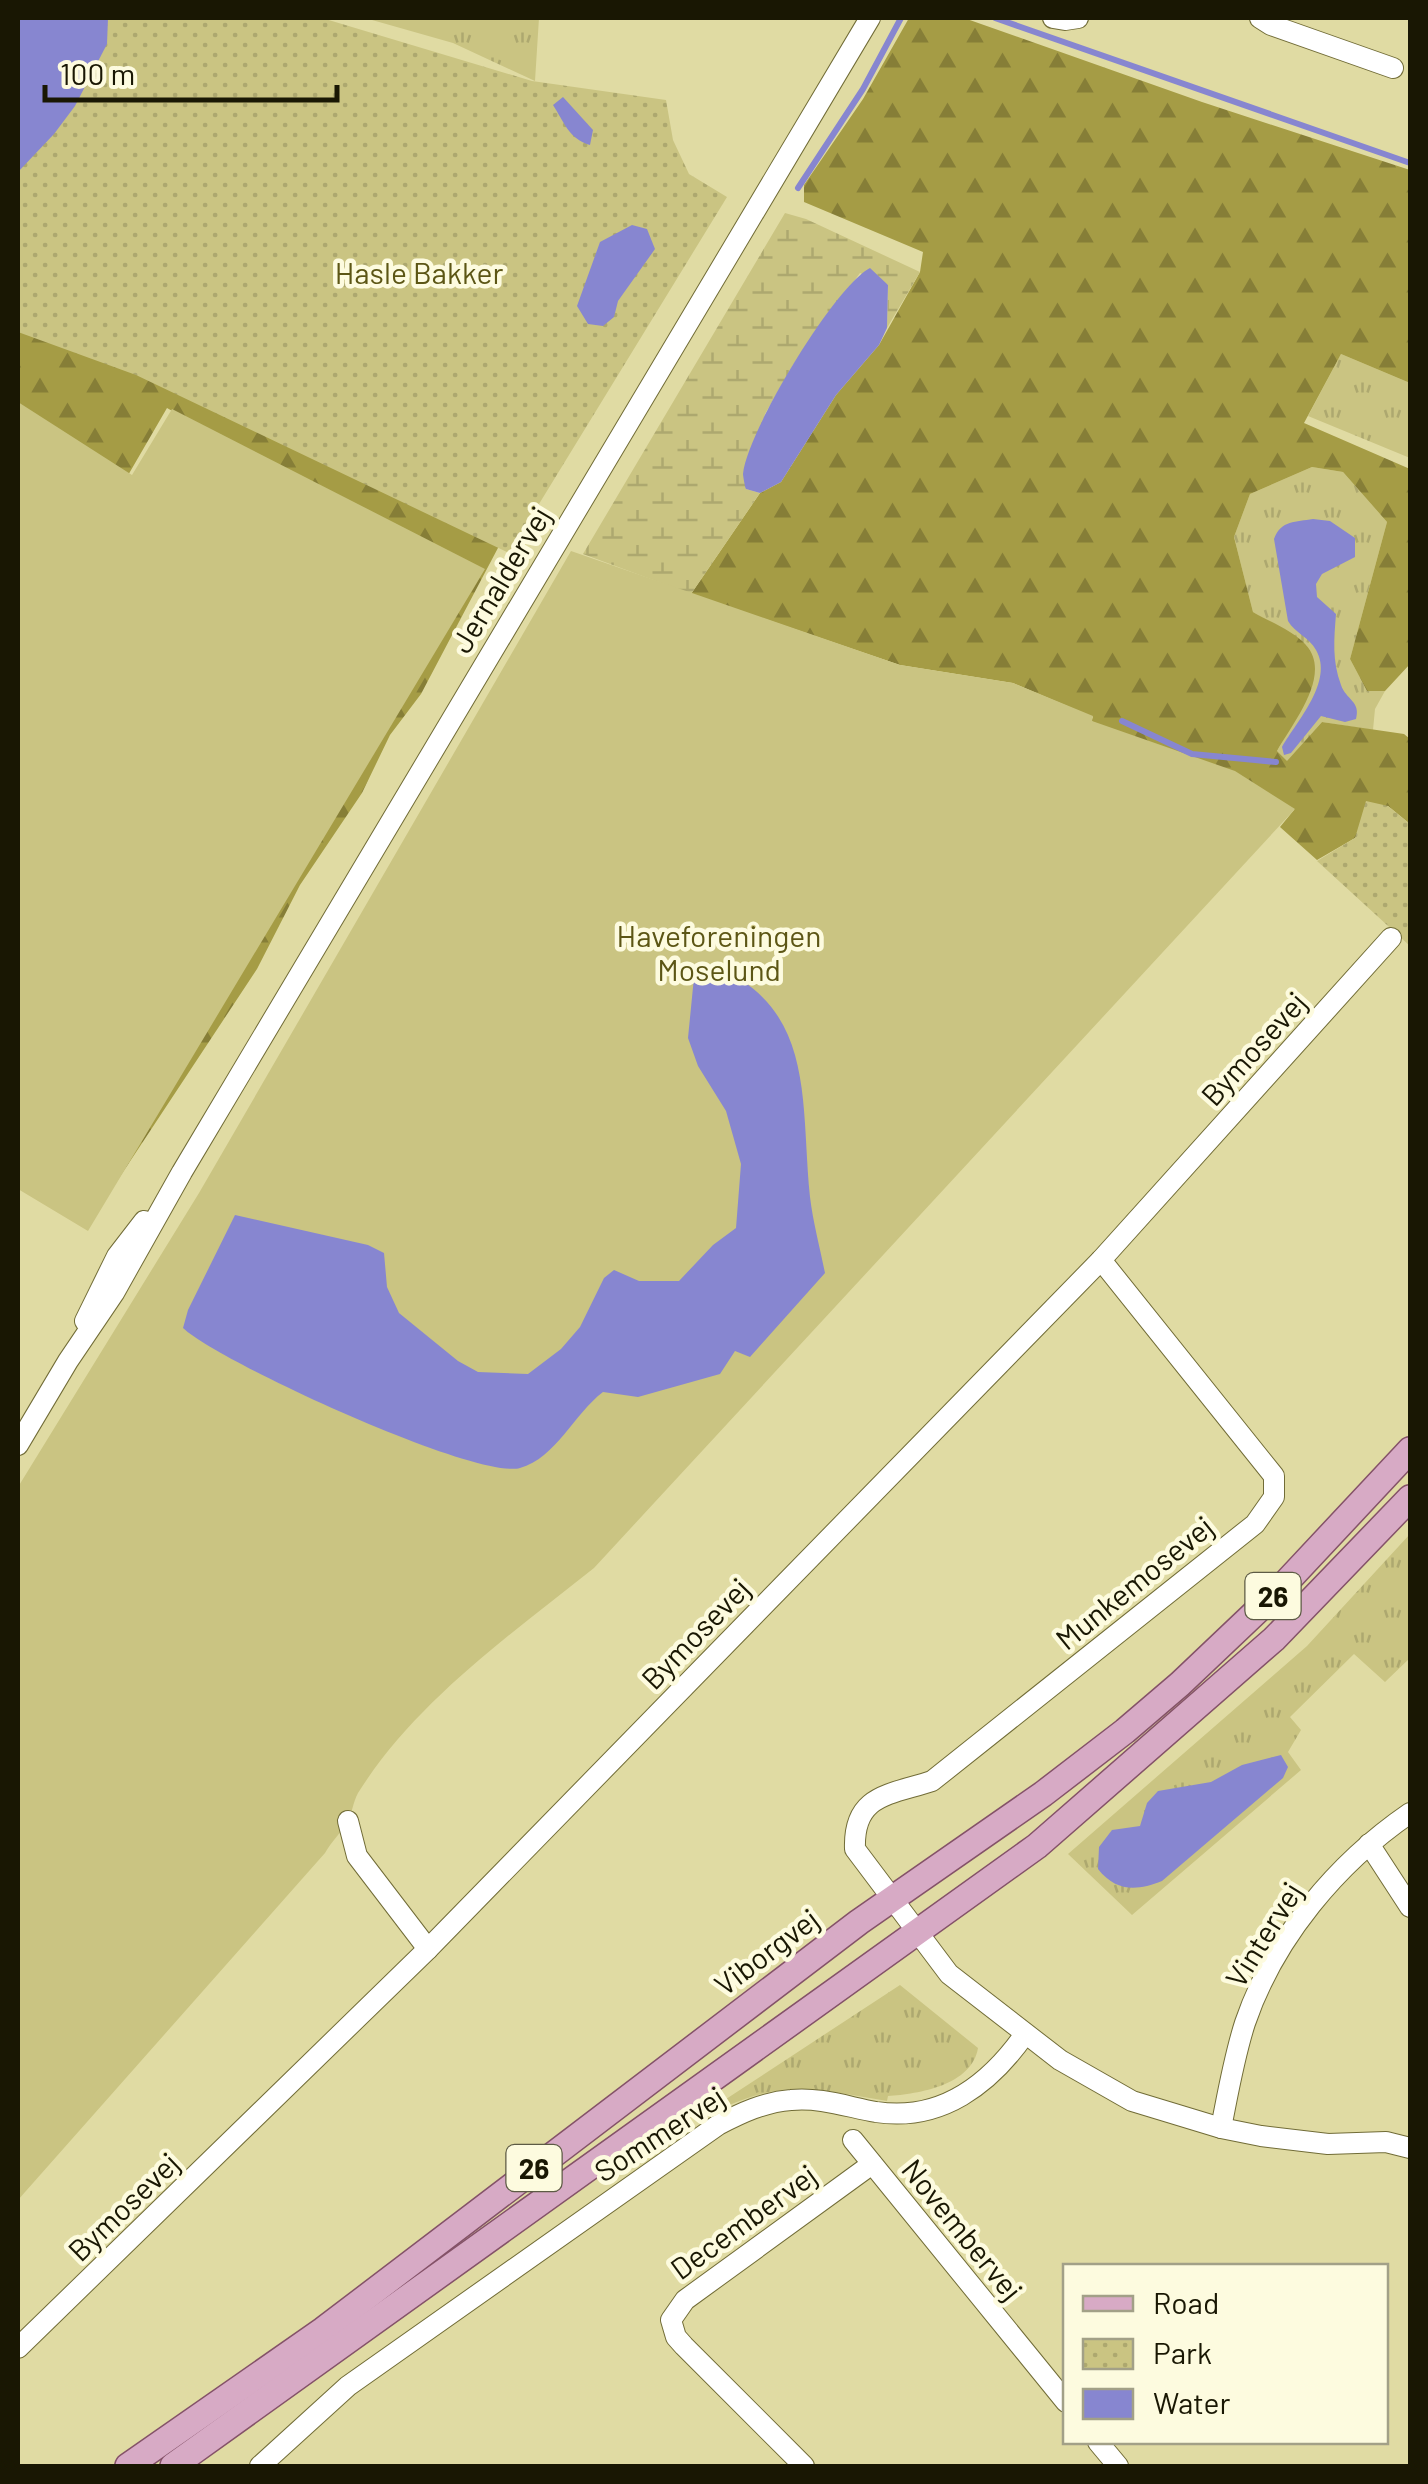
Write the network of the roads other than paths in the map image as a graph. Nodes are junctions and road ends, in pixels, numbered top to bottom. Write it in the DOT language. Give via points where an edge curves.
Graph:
graph roads {
  1 [pos="870,18"];
  2 [pos="1053,18"];
  3 [pos="1078,18"];
  4 [pos="1260,18"];
  5 [pos="1393,68"];
  6 [pos="1391,938"];
  7 [pos="1101,1260"];
  8 [pos="18,1445"];
  9 [pos="1410,1450"];
  10 [pos="1410,1498"];
  11 [pos="1410,1813"];
  12 [pos="348,1821"];
  13 [pos="1369,1844"];
  14 [pos="891,1900"];
  15 [pos="1410,1906"];
  16 [pos="917,1933"];
  17 [pos="428,1949"];
  18 [pos="1026,2034"];
  19 [pos="1221,2128"];
  20 [pos="853,2140"];
  21 [pos="1410,2148"];
  22 [pos="872,2164"];
  23 [pos="18,2348"];
  24 [pos="1063,2398"];
  25 [pos="1100,2444"];
  26 [pos="128,2466"];
  27 [pos="173,2466"];
  28 [pos="260,2466"];
  29 [pos="804,2466"];
  30 [pos="1118,2466"];
  1 -- 8 [label="street, Jernaldervej" via="182,1172 117,1256 68,1362"];
  2 -- 3 [label="street"];
  4 -- 5 [label="street"];
  6 -- 7 [label="street, Bymosevej"];
  7 -- 14 [label="street, Munkemosevej" via="1274,1476 1274,1497 1255,1524 932,1781 869,1804 858,1817 855,1849"];
  7 -- 17 [label="street, Bymosevej"];
  9 -- 14 [label="main road, Viborgvej / 26" via="1180,1684 1056,1783"];
  10 -- 16 [label="main road, 26" via="1274,1639 1113,1783"];
  11 -- 13 [label="street, Vintervej"];
  12 -- 17 [label="street" via="357,1856"];
  13 -- 15 [label="street"];
  13 -- 19 [label="street, Vintervej" via="1323,1890 1260,1986"];
  14 -- 16 [label="street"];
  14 -- 26 [label="main road, Viborgvej / 26" via="323,2330"];
  16 -- 18 [label="street" via="948,1974"];
  16 -- 27 [label="main road, 26"];
  17 -- 23 [label="street, Bymosevej"];
  18 -- 19 [label="street" via="1132,2101"];
  18 -- 28 [label="street, Sommervej" via="984,2082 936,2108 889,2113 794,2099 718,2125 348,2386"];
  19 -- 21 [label="street" via="1296,2141"];
  20 -- 22 [label="street, Novembervej"];
  22 -- 24 [label="street, Novembervej"];
  22 -- 29 [label="street, Decembervej" via="685,2300 672,2320 684,2346"];
  25 -- 30 [label="street"];
}
